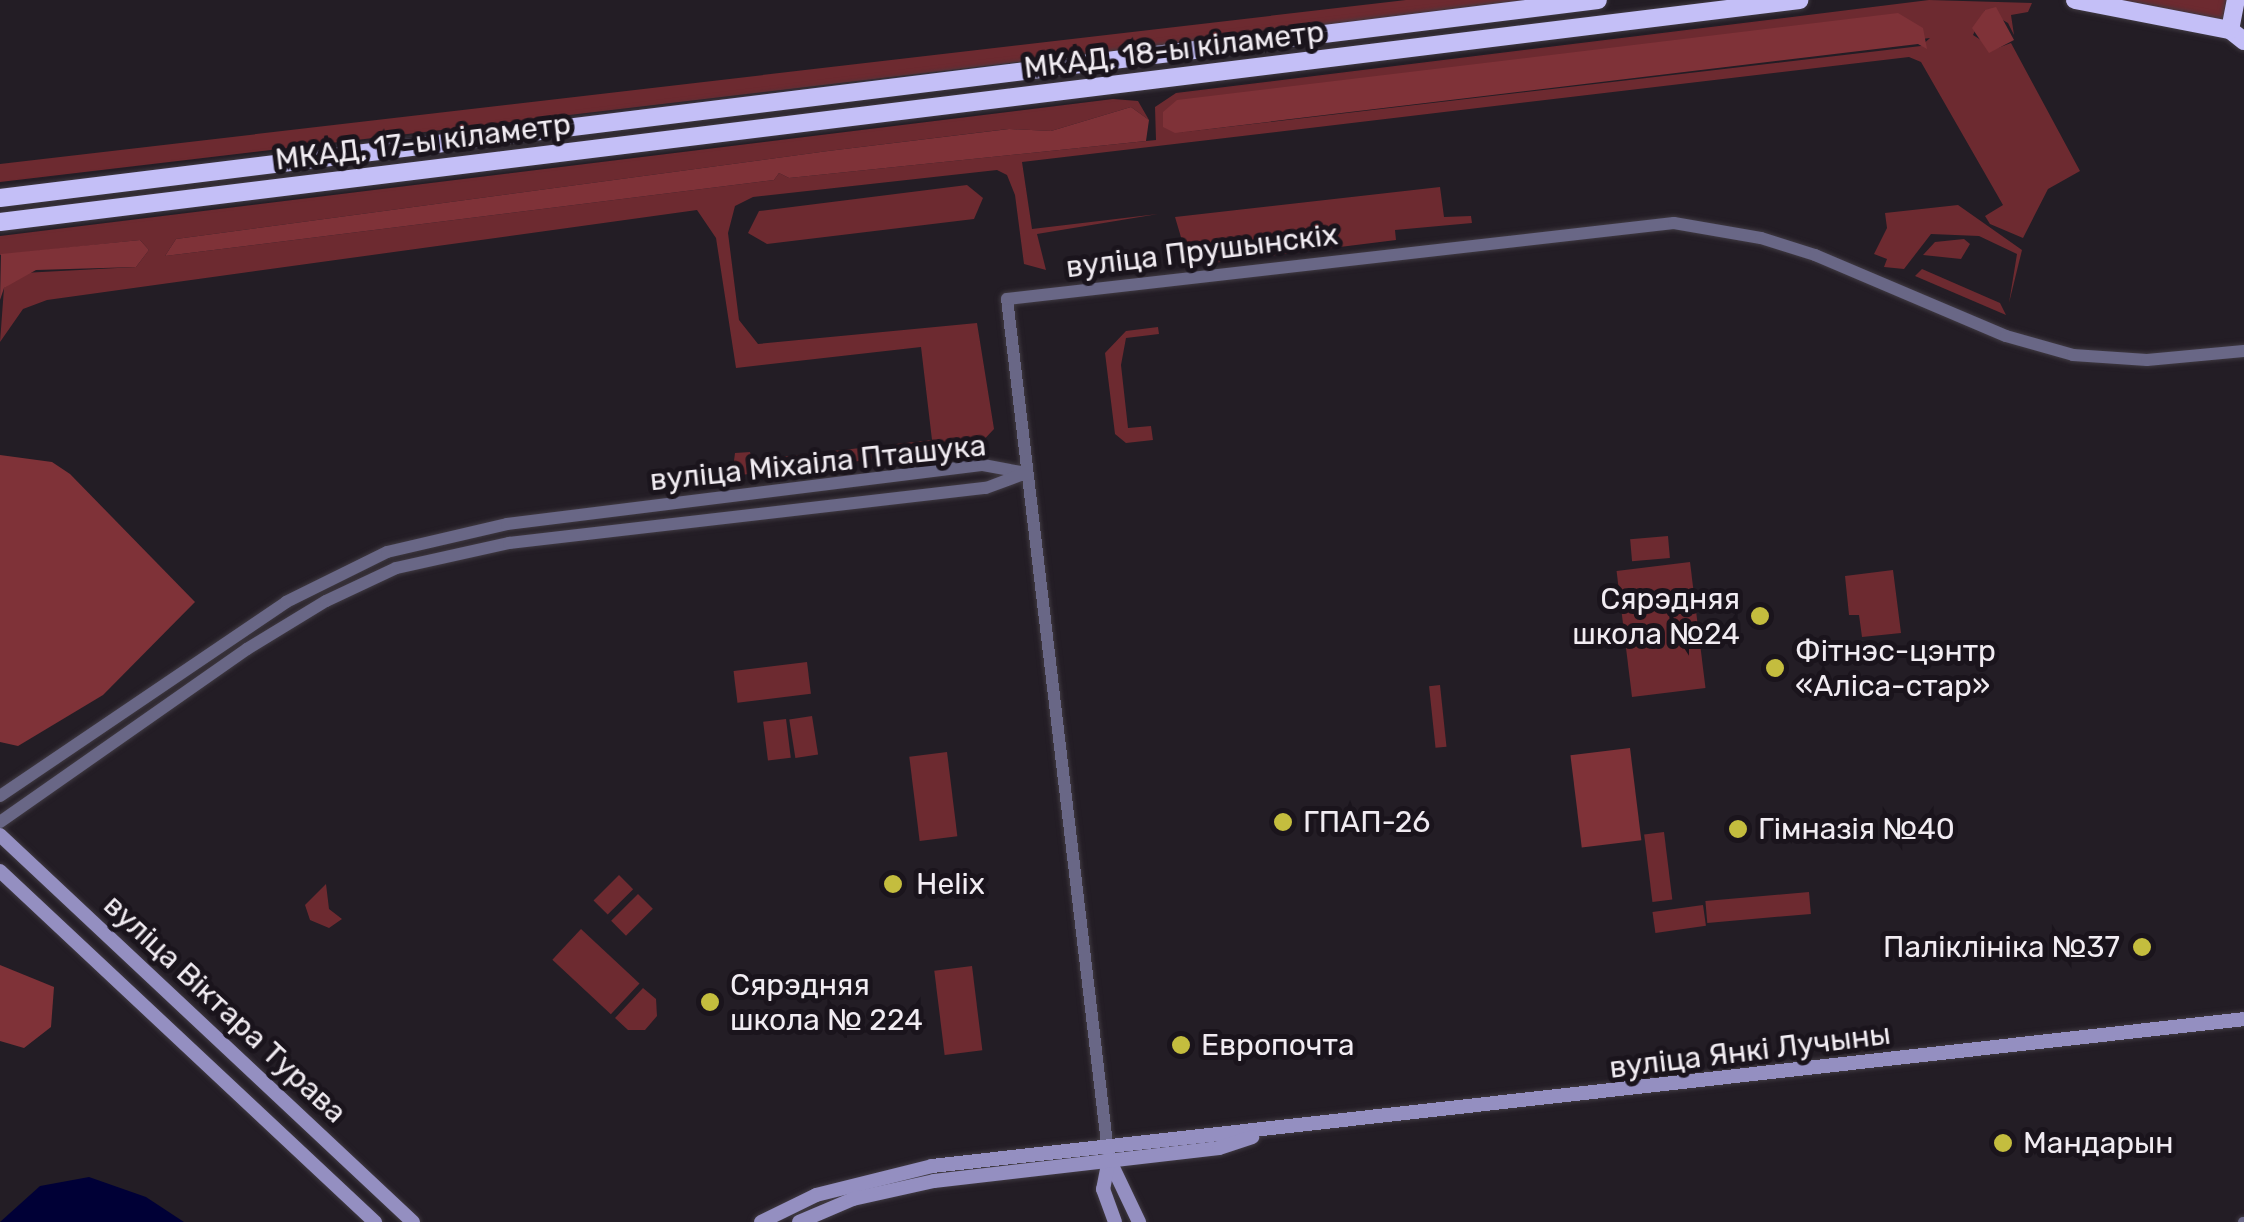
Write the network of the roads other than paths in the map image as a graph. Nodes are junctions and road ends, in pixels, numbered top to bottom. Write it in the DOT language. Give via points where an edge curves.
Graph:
graph roads {
  1 [pos="1598,0"];
  2 [pos="1799,0"];
  3 [pos="2074,0"];
  4 [pos="2236,0"];
  5 [pos="2237,36"];
  6 [pos="849,96"];
  7 [pos="853,117"];
  8 [pos="0,198"];
  9 [pos="0,222"];
  10 [pos="2244,351"];
  11 [pos="1026,473"];
  12 [pos="0,796"];
  13 [pos="0,822"];
  14 [pos="0,835"];
  15 [pos="0,871"];
  16 [pos="2244,1019"];
  17 [pos="1108,1152"];
  18 [pos="375,1222"];
  19 [pos="412,1222"];
  20 [pos="761,1222"];
  21 [pos="799,1222"];
  22 [pos="1116,1222"];
  23 [pos="1139,1222"];
  1 -- 6 [label="highway, МКАД, 18-ы кіламетр"];
  2 -- 7 [label="highway, МКАД, 18-ы кіламетр"];
  3 -- 5 [label="highway"];
  4 -- 5 [label="highway"];
  6 -- 8 [label="highway, МКАД, 17-ы кіламетр"];
  7 -- 9 [label="highway, МКАД, 17-ы кіламетр"];
  10 -- 11 [label="street, вуліца Прушынскіх" via="2147,360 2073,355 2006,336 1761,238 1702,225 1608,228 1007,300"];
  11 -- 12 [label="street, вуліца Міхаіла Пташука" via="982,465 507,524 387,552 286,602"];
  11 -- 13 [label="street, вуліца Міхаіла Пташука" via="986,488 509,543 396,568 247,649"];
  11 -- 17 [label="street, вуліца Прушынскіх"];
  14 -- 19 [label="main road, вуліца Віктара Турава"];
  15 -- 18 [label="main road, вуліца Віктара Турава"];
  16 -- 17 [label="main road, вуліца Янкі Лучыны"];
  17 -- 20 [label="main road, вуліца Янкі Лучыны" via="888,1174 816,1195"];
  17 -- 21 [label="main road, вуліца Янкі Лучыны" via="919,1184"];
  17 -- 22 [label="main road" via="1104,1190"];
  17 -- 23 [label="main road"];
}
